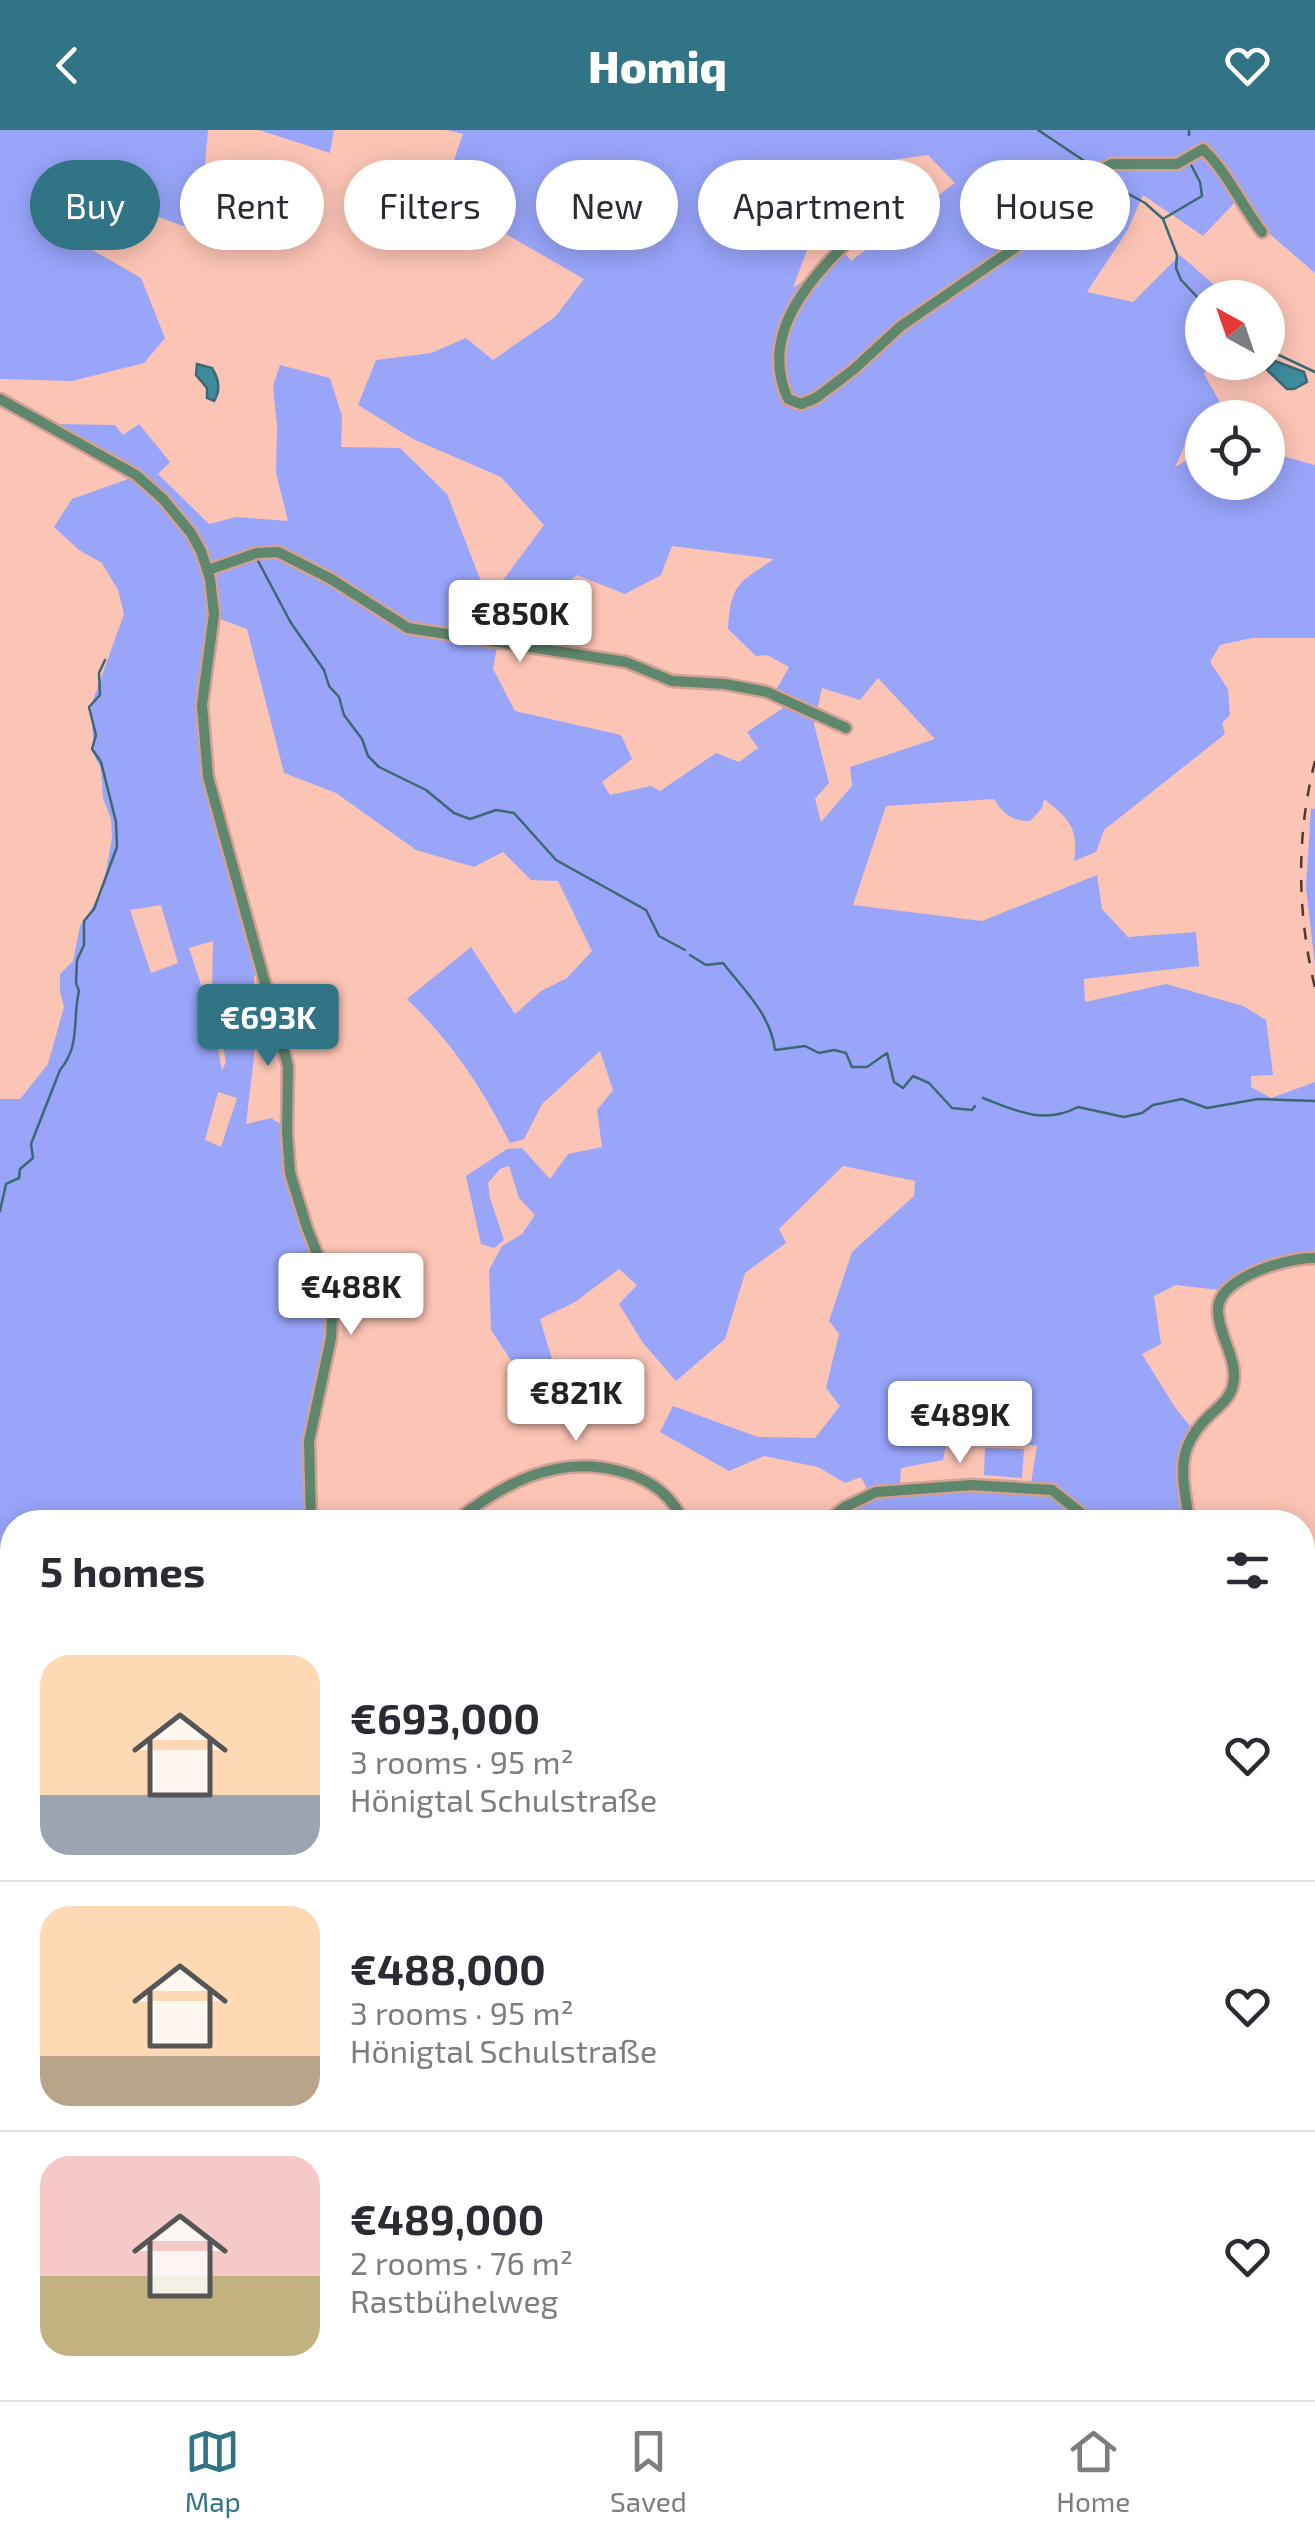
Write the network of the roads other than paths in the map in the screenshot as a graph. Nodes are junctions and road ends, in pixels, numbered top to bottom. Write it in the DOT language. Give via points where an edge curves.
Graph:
graph roads {
  1 [pos="1262,232"];
  2 [pos="842,250"];
  3 [pos="0,398"];
  4 [pos="208,570"];
  5 [pos="846,728"];
  6 [pos="1315,1258"];
  7 [pos="310,1510"];
  8 [pos="471,1510"];
  9 [pos="677,1510"];
  10 [pos="841,1510"];
  11 [pos="1077,1510"];
  12 [pos="1188,1510"];
  1 -- 2 [label="street" via="1202,149 1177,164 1112,164 1074,185 1022,243 801,404 788,399 780,382 786,321"];
  3 -- 4 [label="street" via="136,475 191,533"];
  4 -- 5 [label="street" via="278,552 408,628 626,662 672,681 767,692"];
  4 -- 7 [label="street" via="214,614 202,728 208,777 288,1066 290,1173 333,1294 331,1338 309,1442"];
  6 -- 12 [label="street" via="1272,1263 1220,1299 1233,1386 1184,1448"];
  8 -- 9 [label="street" via="509,1484 576,1464 639,1478"];
  10 -- 11 [label="street" via="876,1492 972,1485 1052,1490"];
}
